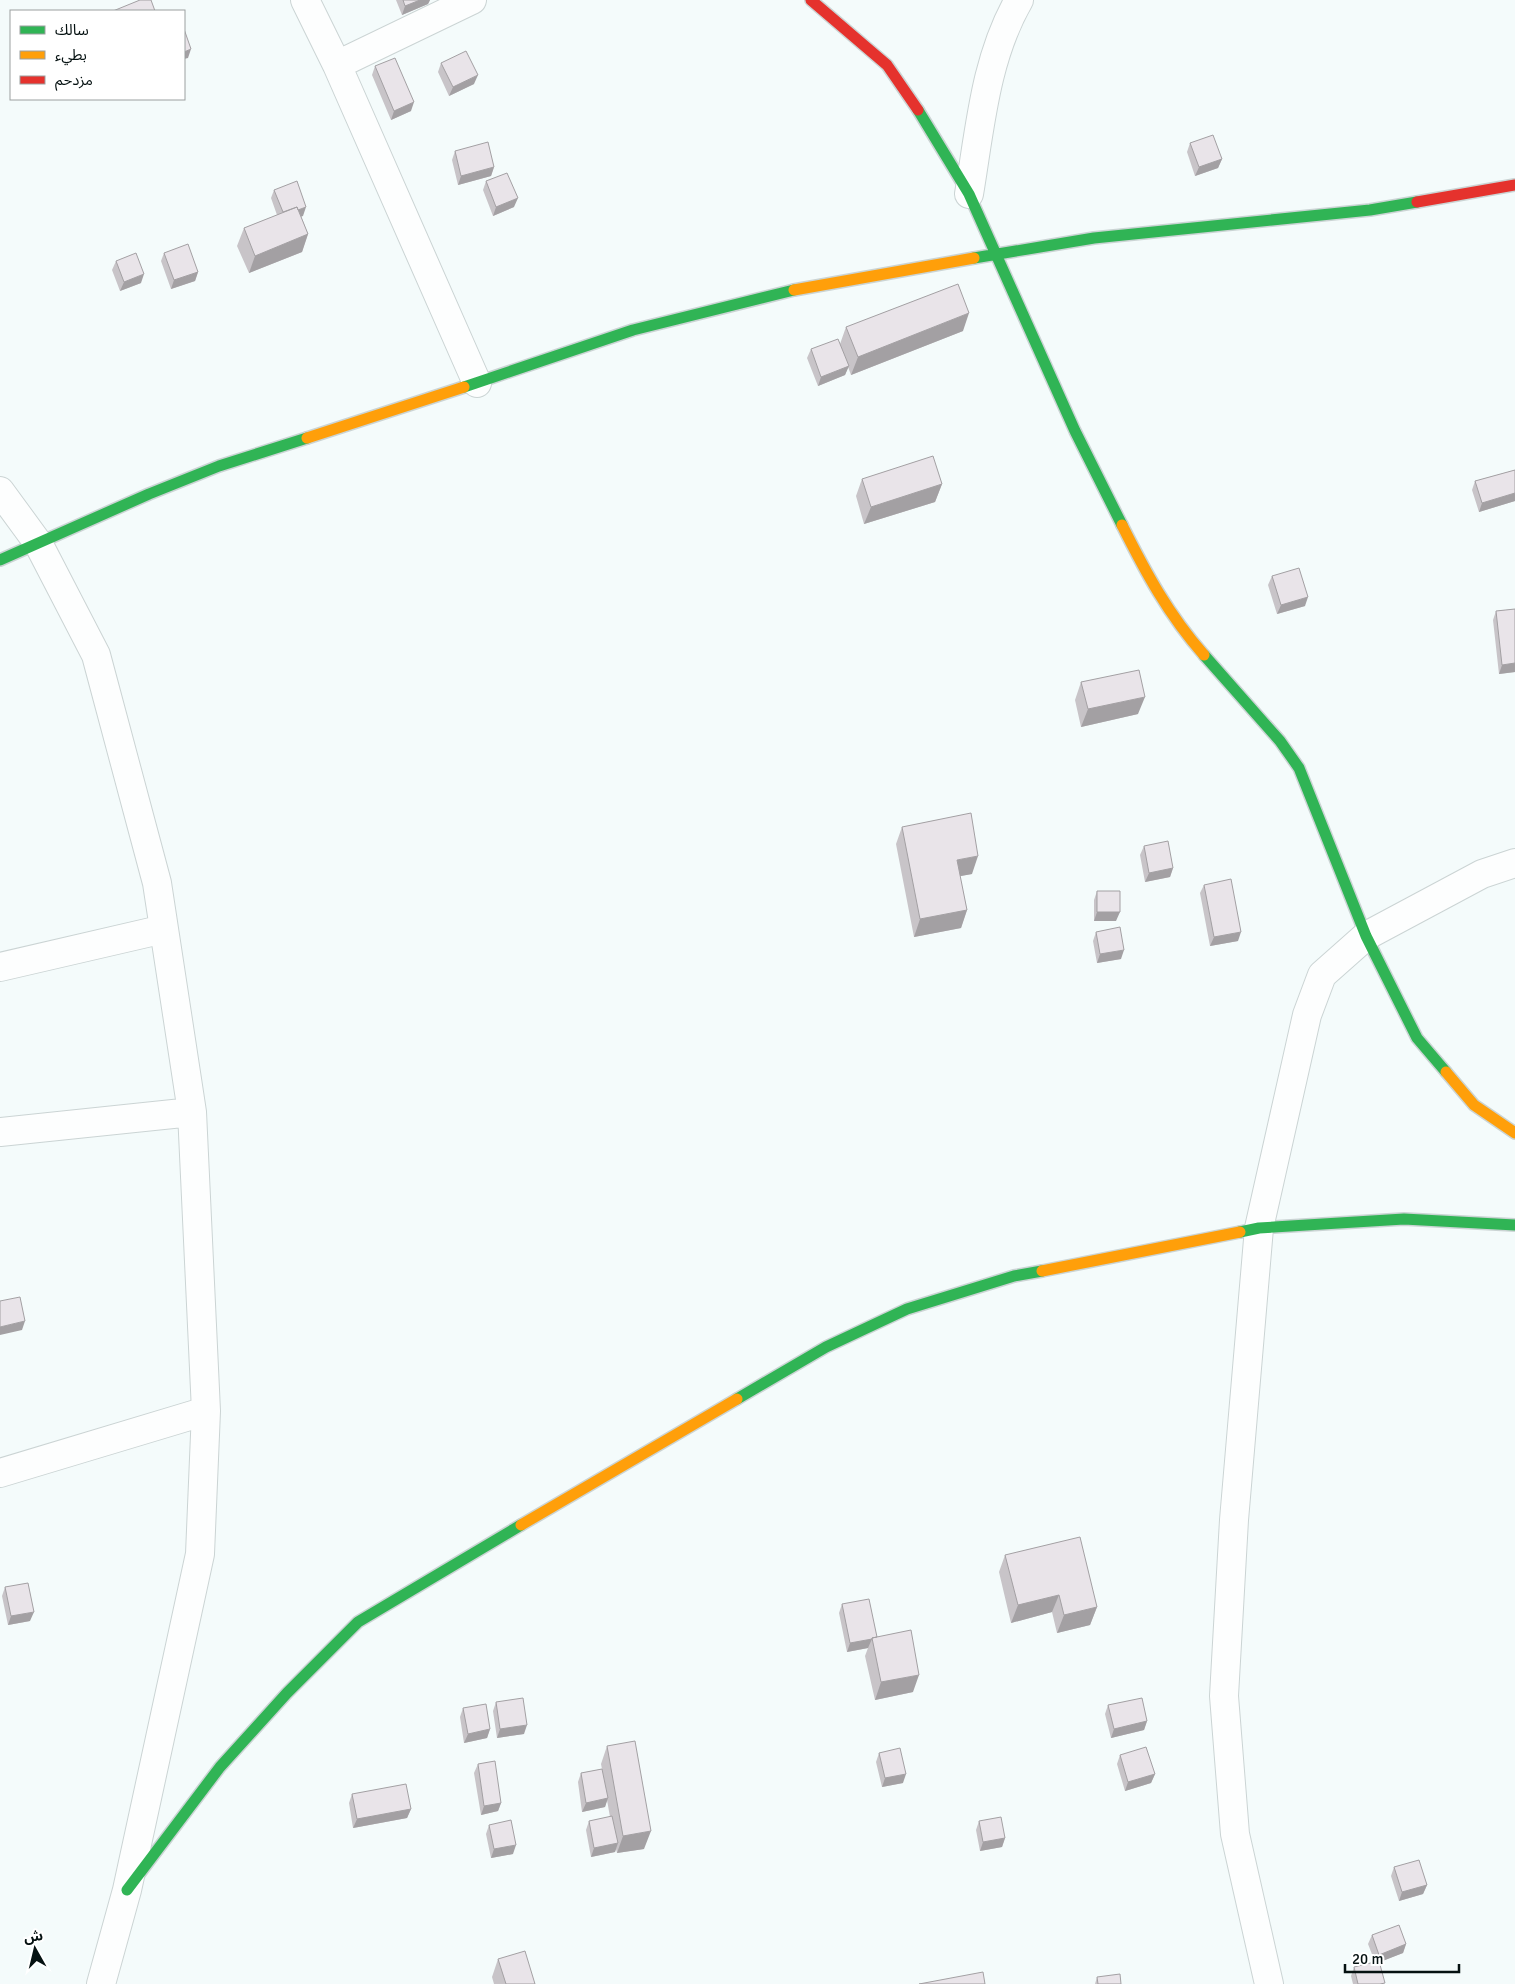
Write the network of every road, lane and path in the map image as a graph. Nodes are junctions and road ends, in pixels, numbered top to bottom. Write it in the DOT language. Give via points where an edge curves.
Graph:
graph roads {
  1 [pos="306,0"];
  2 [pos="472,0"];
  3 [pos="811,0"];
  4 [pos="1019,0"];
  5 [pos="337,65"];
  6 [pos="1515,186"];
  7 [pos="969,194"];
  8 [pos="997,254"];
  9 [pos="477,383"];
  10 [pos="0,491"];
  11 [pos="38,543"];
  12 [pos="0,560"];
  13 [pos="1515,863"];
  14 [pos="164,929"];
  15 [pos="1366,936"];
  16 [pos="0,967"];
  17 [pos="192,1112"];
  18 [pos="0,1132"];
  19 [pos="1515,1133"];
  20 [pos="1515,1225"];
  21 [pos="1258,1228"];
  22 [pos="206,1411"];
  23 [pos="0,1472"];
  24 [pos="127,1890"];
  25 [pos="101,1984"];
  26 [pos="1269,1984"];
  1 -- 5 [label="street"];
  2 -- 5 [label="street"];
  3 -- 7 [label="street" via="887,66 910,97"];
  4 -- 7 [label="street" via="992,65"];
  5 -- 9 [label="street"];
  6 -- 8 [label="street" via="1370,210 1094,238"];
  7 -- 8 [label="street"];
  8 -- 9 [label="street" via="810,286 633,330"];
  8 -- 15 [label="street" via="1075,431 1148,578 1185,633 1280,741 1299,768"];
  9 -- 11 [label="street" via="219,466"];
  10 -- 11 [label="street"];
  11 -- 12 [label="street"];
  11 -- 14 [label="street" via="96,655 157,883"];
  13 -- 15 [label="street" via="1482,874"];
  14 -- 16 [label="street"];
  14 -- 17 [label="street"];
  15 -- 19 [label="street" via="1417,1038 1474,1105"];
  15 -- 21 [label="street" via="1322,975 1307,1015"];
  17 -- 18 [label="street"];
  17 -- 22 [label="street"];
  20 -- 21 [label="street" via="1404,1219"];
  21 -- 24 [label="street" via="1014,1276 907,1308 826,1346 358,1622 220,1767"];
  21 -- 26 [label="street" via="1234,1520 1224,1696 1235,1834"];
  22 -- 23 [label="street"];
  22 -- 24 [label="street" via="200,1554"];
  24 -- 25 [label="street"];
}
